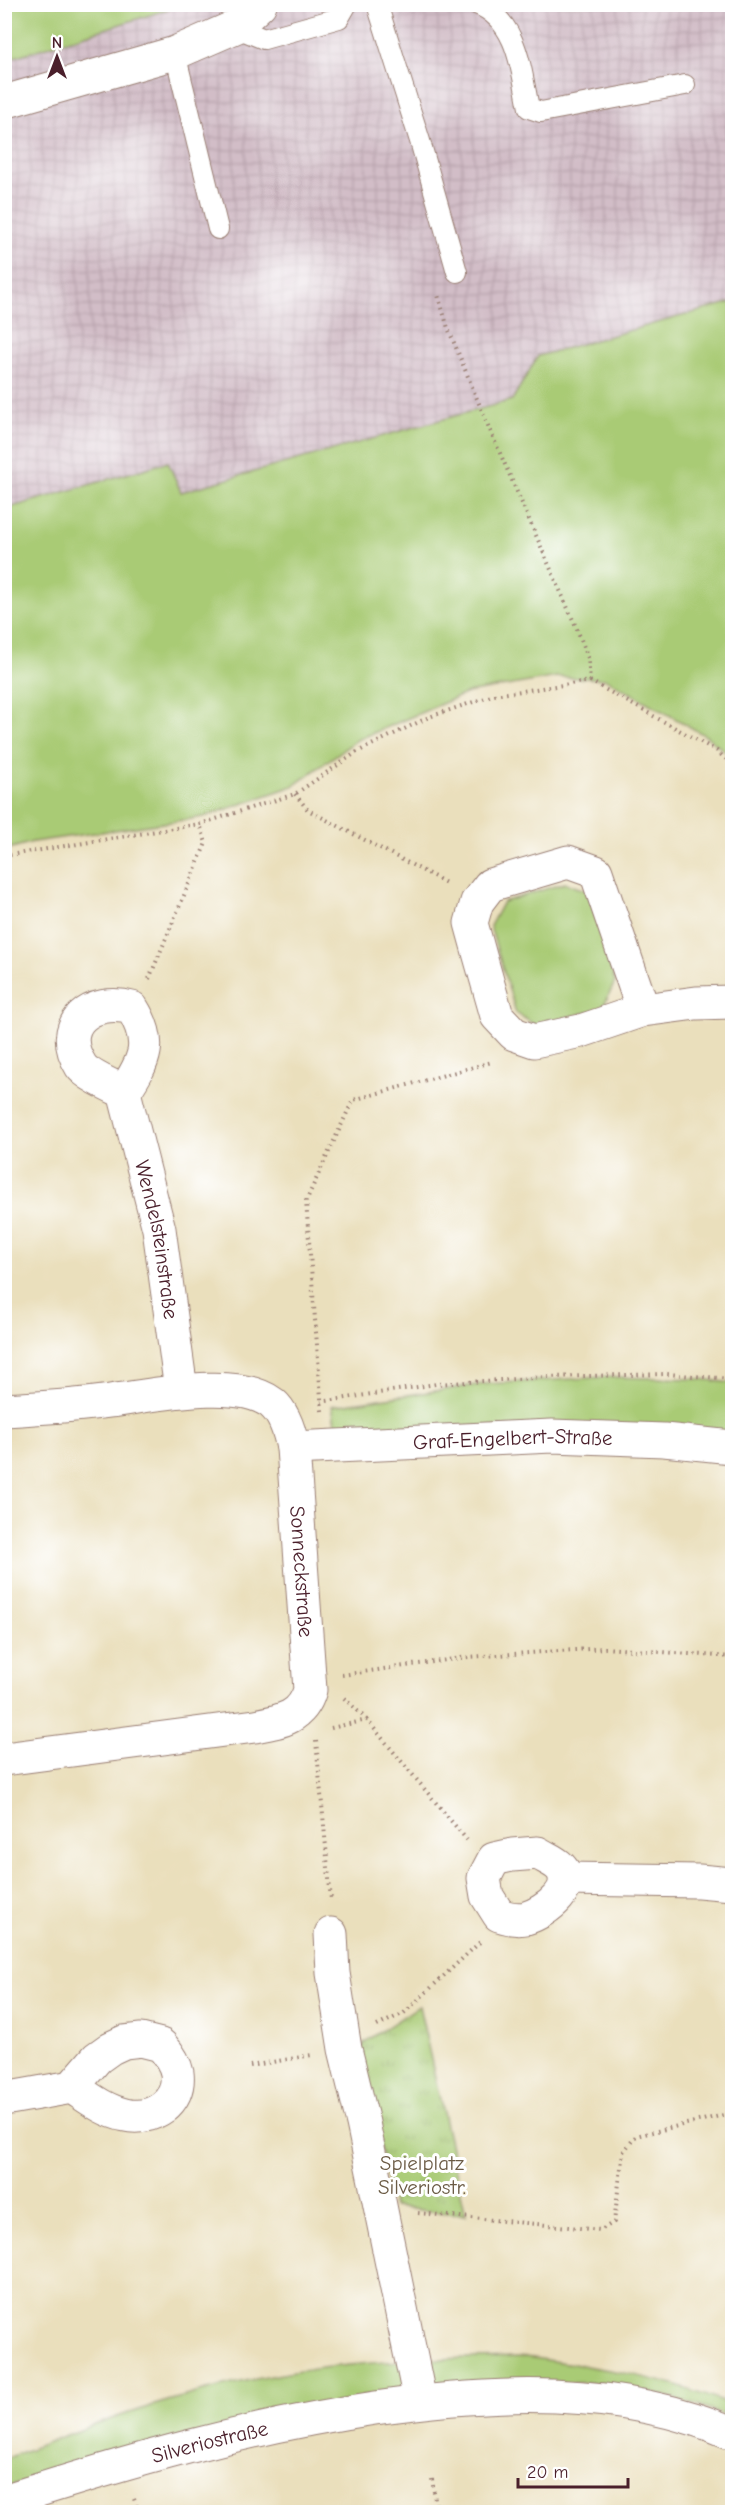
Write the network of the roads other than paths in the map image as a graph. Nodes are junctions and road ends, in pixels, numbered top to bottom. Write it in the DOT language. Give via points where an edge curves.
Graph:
graph roads {
  1 [pos="260,4"];
  2 [pos="347,4"];
  3 [pos="377,4"];
  4 [pos="476,4"];
  5 [pos="235,27"];
  6 [pos="174,53"];
  7 [pos="685,85"];
  8 [pos="4,102"];
  9 [pos="218,229"];
  10 [pos="457,272"];
  11 [pos="732,1002"];
  12 [pos="642,1010"];
  13 [pos="124,1092"];
  14 [pos="181,1390"];
  15 [pos="4,1410"];
  16 [pos="732,1447"];
  17 [pos="293,1448"];
  18 [pos="4,1760"];
  19 [pos="565,1880"];
  20 [pos="732,1884"];
  21 [pos="331,1934"];
  22 [pos="72,2087"];
  23 [pos="4,2100"];
  24 [pos="420,2402"];
  25 [pos="732,2433"];
  26 [pos="4,2501"];
  1 -- 5 [label="street"];
  2 -- 5 [label="lane" via="339,18 264,39"];
  3 -- 10 [label="lane"];
  4 -- 7 [label="lane" via="488,9 507,28 529,108 541,112"];
  5 -- 6 [label="street"];
  6 -- 8 [label="street"];
  6 -- 9 [label="lane"];
  11 -- 12 [label="street"];
  12 -- 12 [label="street" via="596,872 568,862 538,869 490,885 477,902 471,923 480,956 497,1016 514,1034 534,1041 581,1031"];
  13 -- 13 [label="street" via="145,1048 142,1025 132,1008 102,1005 81,1015 73,1033 74,1047 81,1067"];
  13 -- 14 [label="street, Wendelsteinstraße" via="159,1228"];
  14 -- 15 [label="street, Sonneckstraße" via="111,1401"];
  14 -- 17 [label="street, Sonneckstraße" via="231,1391 272,1403 289,1430"];
  16 -- 17 [label="street, Graf-Engelbert-Straße" via="552,1436"];
  17 -- 18 [label="street, Sonneckstraße" via="310,1689 306,1722 280,1721"];
  19 -- 19 [label="street" via="560,1866 538,1853 494,1860 484,1878 487,1896 499,1915 516,1919 528,1918 552,1906 564,1890"];
  19 -- 20 [label="street"];
  21 -- 24 [label="street" via="343,2041"];
  22 -- 23 [label="street"];
  24 -- 25 [label="street, Silveriostraße" via="477,2396 568,2397 633,2403 698,2418"];
  24 -- 26 [label="street, Silveriostraße" via="262,2427 143,2458"];
}
